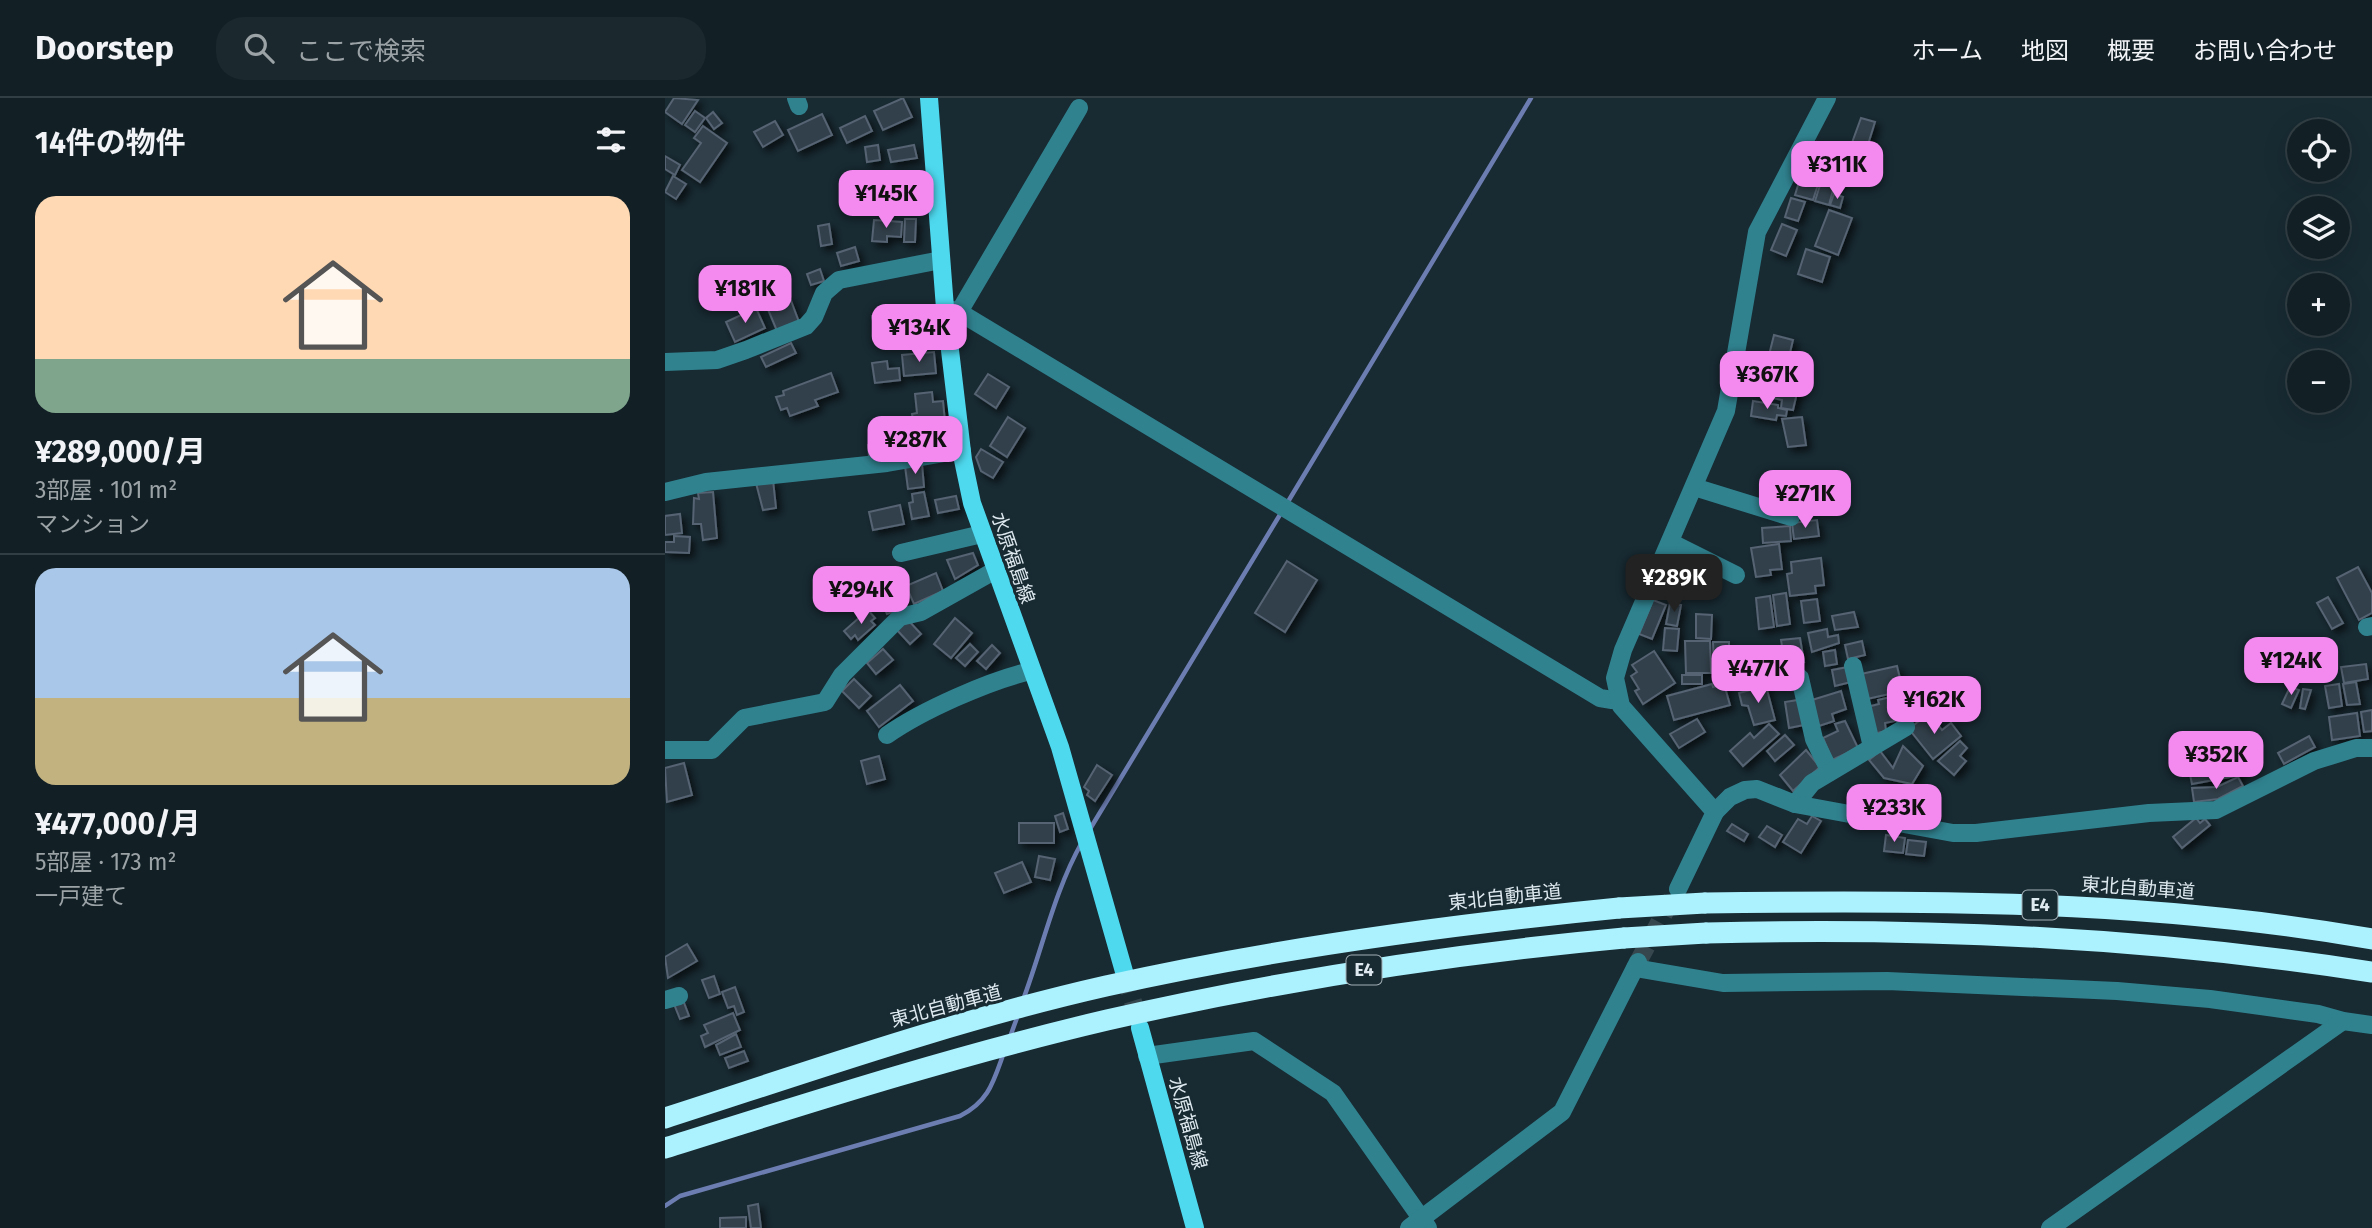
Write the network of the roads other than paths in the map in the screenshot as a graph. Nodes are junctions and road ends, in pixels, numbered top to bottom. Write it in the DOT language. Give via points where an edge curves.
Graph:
graph roads {
  1 [pos="929,98"];
  2 [pos="1827,98"];
  3 [pos="1079,108"];
  4 [pos="941,260"];
  5 [pos="953,310"];
  6 [pos="665,362"];
  7 [pos="962,450"];
  8 [pos="1694,487"];
  9 [pos="665,492"];
  10 [pos="1791,517"];
  11 [pos="982,534"];
  12 [pos="1670,542"];
  13 [pos="901,553"];
  14 [pos="995,571"];
  15 [pos="1736,575"];
  16 [pos="1853,666"];
  17 [pos="1031,671"];
  18 [pos="1800,678"];
  19 [pos="1617,697"];
  20 [pos="1906,727"];
  21 [pos="887,735"];
  22 [pos="1872,747"];
  23 [pos="2372,748"];
  24 [pos="665,750"];
  25 [pos="1830,772"];
  26 [pos="1795,804"];
  27 [pos="1715,812"];
  28 [pos="1678,889"];
  29 [pos="2372,939"];
  30 [pos="2372,972"];
  31 [pos="1125,975"];
  32 [pos="2343,1021"];
  33 [pos="2372,1025"];
  34 [pos="1140,1028"];
  35 [pos="1147,1056"];
  36 [pos="665,1118"];
  37 [pos="665,1149"];
  38 [pos="1420,1225"];
  39 [pos="1195,1228"];
  40 [pos="2050,1228"];
  1 -- 4 [label="main road, 水原福島線"];
  2 -- 8 [label="street" via="1757,232 1731,392"];
  3 -- 5 [label="street"];
  4 -- 5 [label="main road, 水原福島線"];
  4 -- 6 [label="street" via="839,280 824,293 811,322 716,360"];
  5 -- 7 [label="main road, 水原福島線"];
  5 -- 19 [label="street" via="1599,698"];
  7 -- 9 [label="street" via="887,463 705,482"];
  7 -- 11 [label="main road, 水原福島線"];
  8 -- 10 [label="street"];
  8 -- 12 [label="street"];
  11 -- 13 [label="street"];
  11 -- 14 [label="main road, 水原福島線"];
  12 -- 15 [label="street"];
  12 -- 19 [label="street" via="1623,650 1615,678"];
  14 -- 17 [label="main road, 水原福島線"];
  14 -- 24 [label="street" via="921,612 900,617 842,675 825,702 744,718 712,750"];
  16 -- 22 [label="street"];
  17 -- 21 [label="street" via="912,717"];
  17 -- 31 [label="main road, 水原福島線" via="1060,747"];
  18 -- 25 [label="street" via="1814,739"];
  19 -- 27 [label="street"];
  20 -- 22 [label="street"];
  22 -- 25 [label="street"];
  23 -- 26 [label="street" via="2355,748 2314,761 2216,810 1954,833"];
  25 -- 26 [label="street" via="1812,783"];
  26 -- 27 [label="street" via="1745,789"];
  27 -- 28 [label="street"];
  29 -- 36 [label="highway, 東北自動車道 / E4, bridge" via="2196,915 1921,901 1705,903 1460,924 1311,945 1105,986 907,1039"];
  30 -- 37 [label="highway, E4, bridge" via="2191,949 1919,931 1706,933 1519,947 1335,974 1107,1020"];
  32 -- 33 [label="street"];
  32 -- 38 [label="street" via="2224,1001 2117,991 1887,981 1723,983 1637,965 1562,1112"];
  32 -- 40 [label="street"];
  34 -- 35 [label="main road, 水原福島線"];
  35 -- 38 [label="street" via="1254,1041 1333,1093"];
  35 -- 39 [label="main road, 水原福島線"];
}
